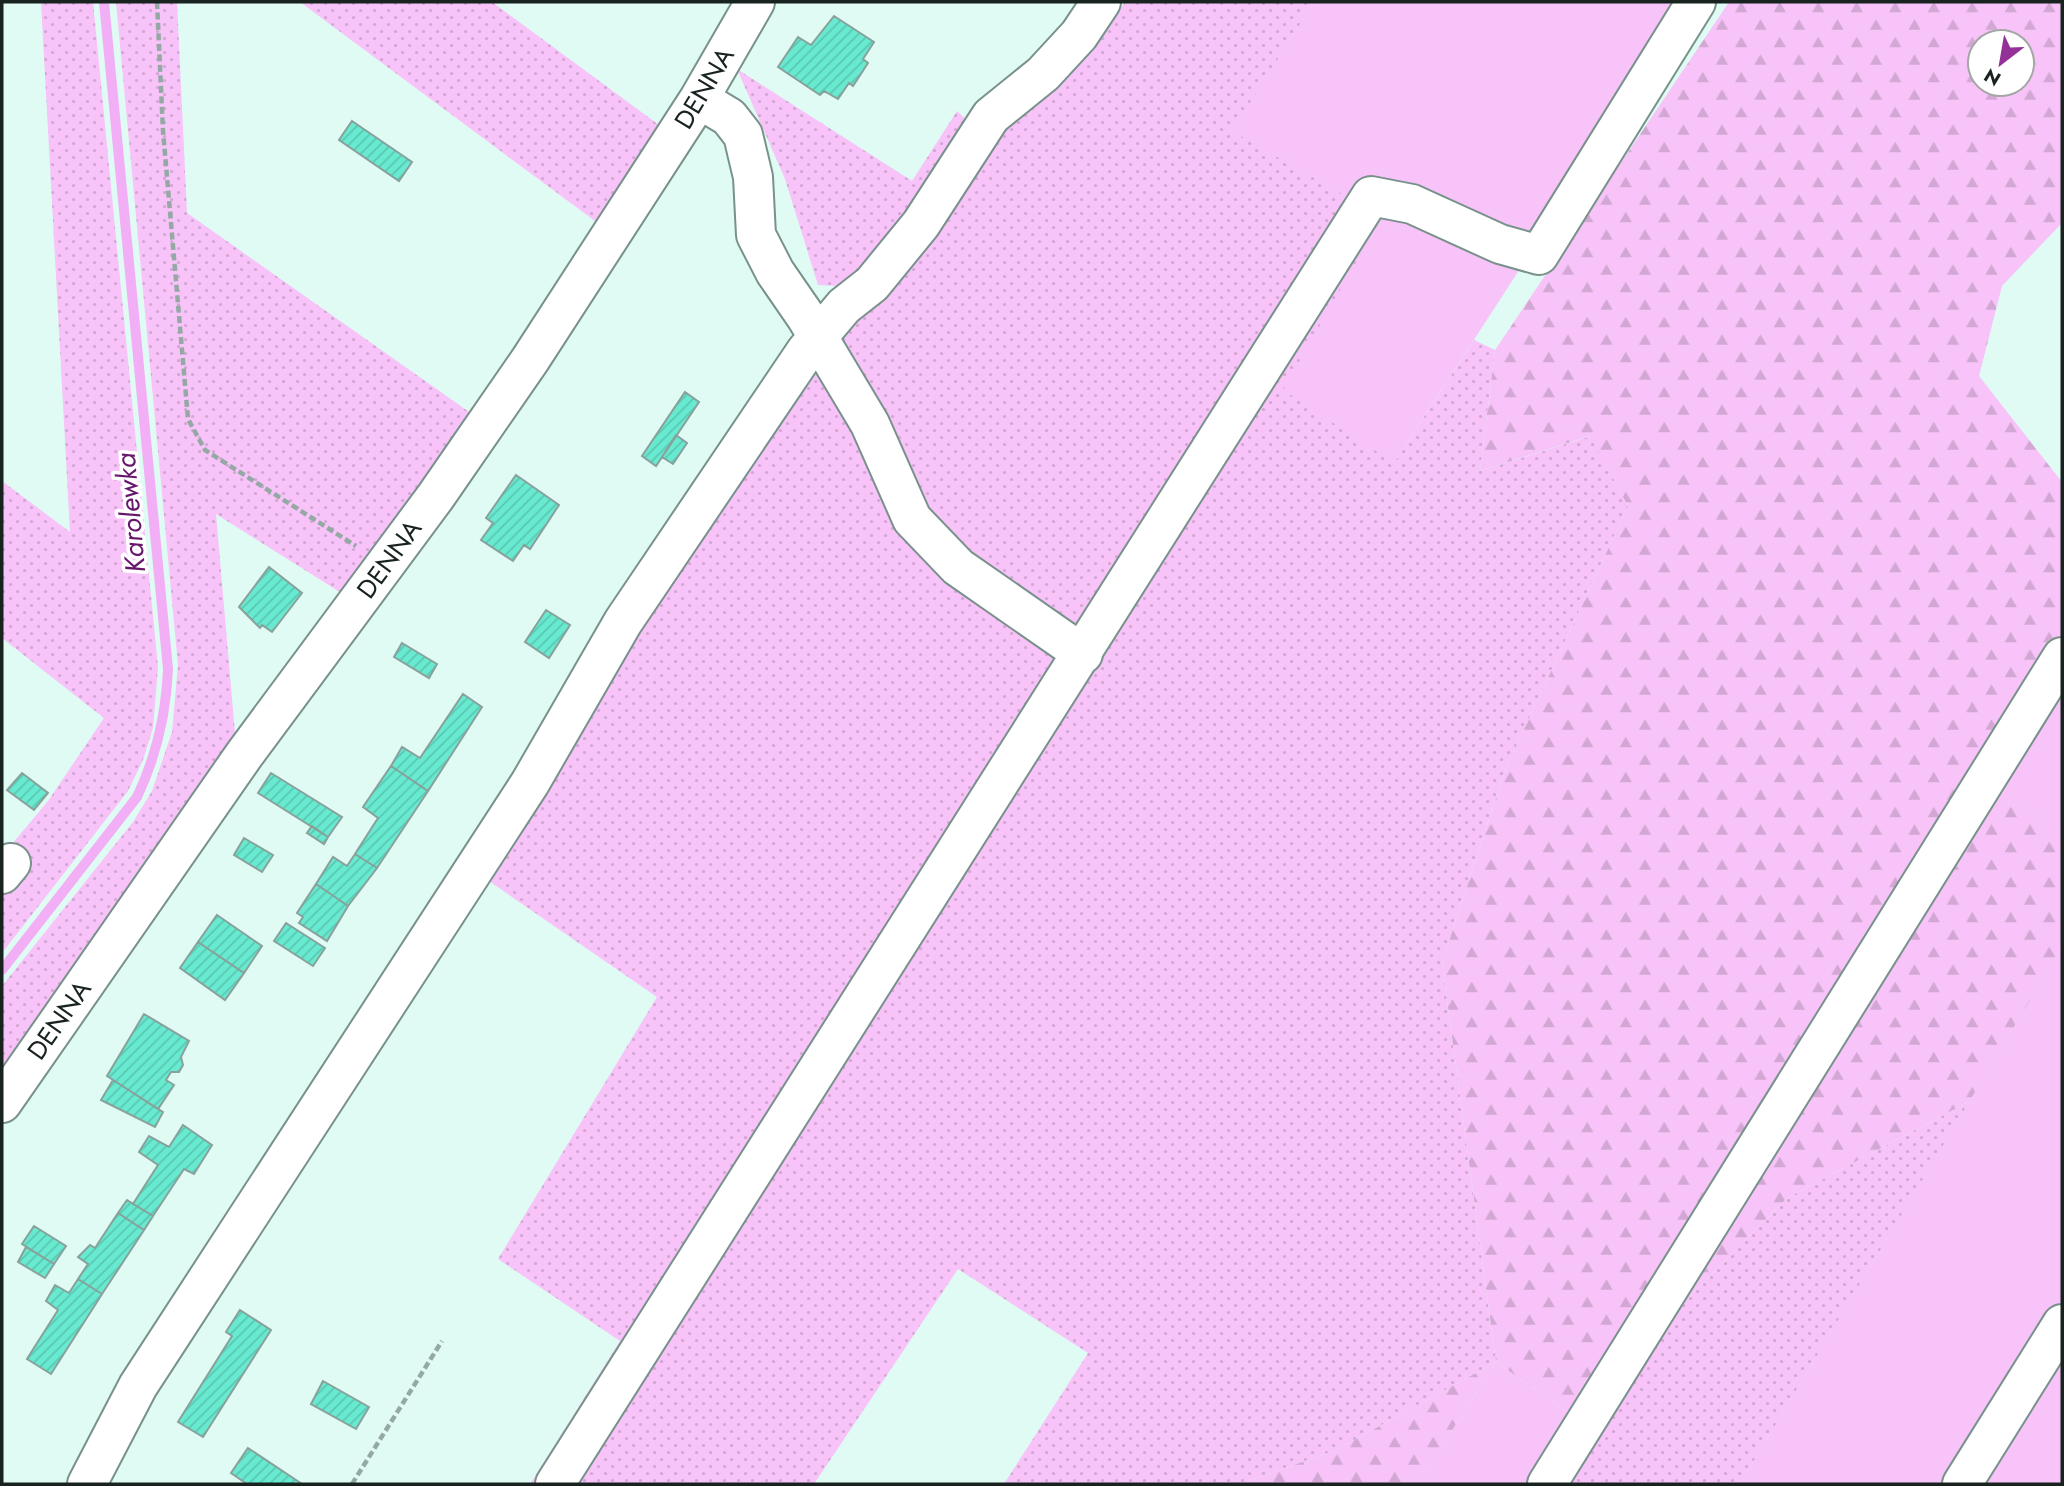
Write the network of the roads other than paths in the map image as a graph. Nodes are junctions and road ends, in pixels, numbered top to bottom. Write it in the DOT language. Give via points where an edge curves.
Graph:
graph roads {
  1 [pos="755,2"];
  2 [pos="1101,2"];
  3 [pos="1696,2"];
  4 [pos="699,99"];
  5 [pos="818,337"];
  6 [pos="1083,654"];
  7 [pos="2062,657"];
  8 [pos="2,1103"];
  9 [pos="2062,1324"];
  10 [pos="87,1484"];
  11 [pos="555,1484"];
  12 [pos="1547,1484"];
  13 [pos="1962,1484"];
  1 -- 4 [label="street, DENNA"];
  2 -- 5 [label="street" via="1079,35 1043,74 991,116 921,224 872,284 844,306"];
  3 -- 6 [label="street" via="1539,255 1500,244 1412,204 1371,196"];
  4 -- 5 [label="street" via="729,117 743,135 753,177 756,235"];
  4 -- 8 [label="street, DENNA" via="537,349 244,755"];
  5 -- 6 [label="street" via="870,424 912,519 958,567"];
  5 -- 10 [label="street" via="623,622 530,783 138,1386"];
  6 -- 11 [label="street"];
  7 -- 12 [label="street"];
  9 -- 13 [label="street"];
}
